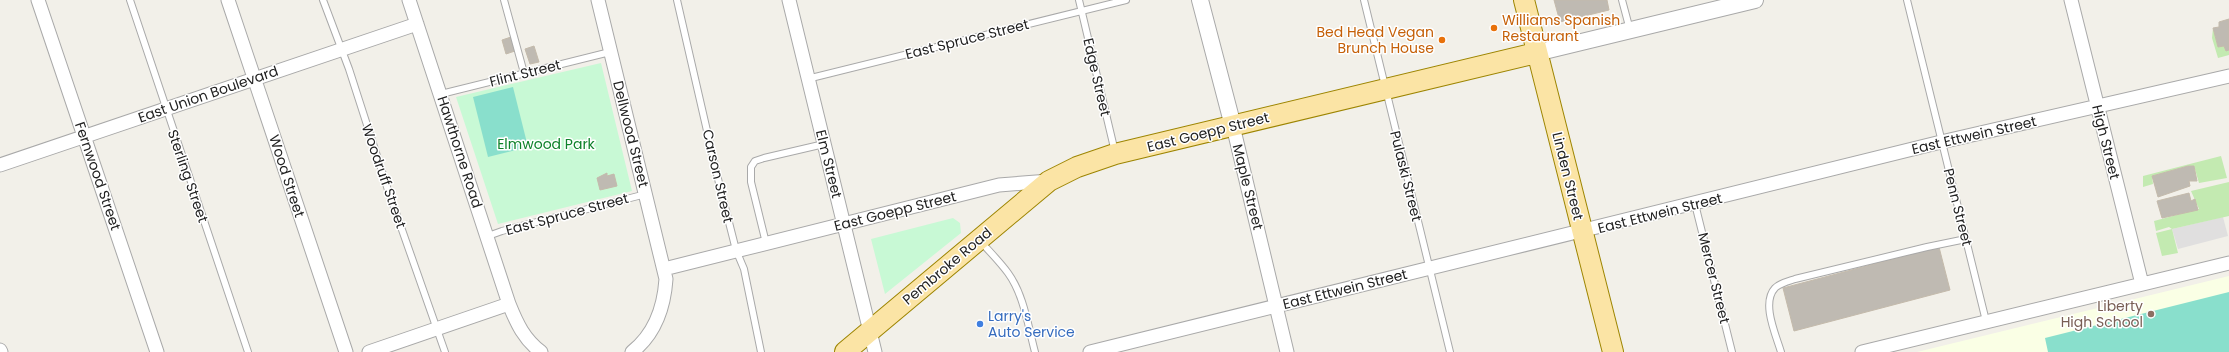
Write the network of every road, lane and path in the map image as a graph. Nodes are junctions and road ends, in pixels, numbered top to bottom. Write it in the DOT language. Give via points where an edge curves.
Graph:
graph roads {
  1 [pos="38,0"];
  2 [pos="130,0"];
  3 [pos="228,0"];
  4 [pos="323,0"];
  5 [pos="410,0"];
  6 [pos="504,0"];
  7 [pos="598,0"];
  8 [pos="677,0"];
  9 [pos="789,0"];
  10 [pos="1079,0"];
  11 [pos="1126,0"];
  12 [pos="1200,0"];
  13 [pos="1364,0"];
  14 [pos="1524,0"];
  15 [pos="1622,0"];
  16 [pos="1755,0"];
  17 [pos="1907,0"];
  18 [pos="2071,0"];
  19 [pos="1082,11"];
  20 [pos="417,24"];
  21 [pos="1630,30"];
  22 [pos="340,50"];
  23 [pos="610,52"];
  24 [pos="1536,53"];
  25 [pos="524,73"];
  26 [pos="2229,77"];
  27 [pos="254,78"];
  28 [pos="807,79"];
  29 [pos="1386,89"];
  30 [pos="441,94"];
  31 [pos="2097,106"];
  32 [pos="165,109"];
  33 [pos="1233,126"];
  34 [pos="85,137"];
  35 [pos="1941,142"];
  36 [pos="824,144"];
  37 [pos="1115,154"];
  38 [pos="0,165"];
  39 [pos="1049,181"];
  40 [pos="646,194"];
  41 [pos="1695,204"];
  42 [pos="844,224"];
  43 [pos="1582,232"];
  44 [pos="488,236"];
  45 [pos="1966,239"];
  46 [pos="978,240"];
  47 [pos="766,243"];
  48 [pos="736,250"];
  49 [pos="2229,263"];
  50 [pos="664,268"];
  51 [pos="1429,268"];
  52 [pos="2142,284"];
  53 [pos="509,304"];
  54 [pos="1276,306"];
  55 [pos="1986,321"];
  56 [pos="437,328"];
  57 [pos="871,330"];
  58 [pos="157,352"];
  59 [pos="248,352"];
  60 [pos="346,352"];
  61 [pos="369,352"];
  62 [pos="445,352"];
  63 [pos="541,352"];
  64 [pos="632,352"];
  65 [pos="761,352"];
  66 [pos="845,352"];
  67 [pos="875,352"];
  68 [pos="1035,352"];
  69 [pos="1090,352"];
  70 [pos="1287,352"];
  71 [pos="1450,352"];
  72 [pos="1613,352"];
  73 [pos="1732,352"];
  74 [pos="1781,352"];
  75 [pos="1862,352"];
  1 -- 34 [label="street, Fernwood Street"];
  2 -- 32 [label="lane, Sterling Street"];
  3 -- 27 [label="street, Wood Street"];
  4 -- 22 [label="lane, Woodruff Street"];
  5 -- 20 [label="street, Hawthorne Road"];
  6 -- 25 [label="lane"];
  7 -- 23 [label="street, Dellwood Street"];
  8 -- 48 [label="lane, Carson Street"];
  9 -- 28 [label="street, Elm Street"];
  10 -- 19 [label="lane, Edge Street"];
  11 -- 19 [label="lane, East Spruce Street"];
  12 -- 33 [label="street, Maple Street"];
  13 -- 29 [label="lane, Pulaski Street"];
  14 -- 24 [label="main road, Linden Street"];
  15 -- 21 [label="lane"];
  16 -- 21 [label="street, East Goepp Street"];
  17 -- 35 [label="lane, Penn Street"];
  18 -- 31 [label="street, High Street"];
  19 -- 28 [label="lane, East Spruce Street"];
  19 -- 37 [label="lane, Edge Street"];
  20 -- 22 [label="street, East Union Boulevard"];
  20 -- 30 [label="street, Hawthorne Road"];
  21 -- 24 [label="street, East Goepp Street"];
  22 -- 27 [label="street, East Union Boulevard"];
  22 -- 56 [label="lane, Woodruff Street" via="349,69"];
  23 -- 25 [label="lane, Flint Street"];
  23 -- 40 [label="street, Dellwood Street"];
  24 -- 29 [label="main road, East Goepp Street"];
  24 -- 43 [label="main road, Linden Street"];
  25 -- 30 [label="lane, Flint Street"];
  26 -- 31 [label="street, East Ettwein Street"];
  27 -- 32 [label="street, East Union Boulevard"];
  27 -- 60 [label="street, Wood Street"];
  28 -- 36 [label="street, Elm Street"];
  29 -- 33 [label="main road, East Goepp Street"];
  29 -- 51 [label="lane, Pulaski Street"];
  30 -- 44 [label="street, Hawthorne Road"];
  31 -- 35 [label="street, East Ettwein Street"];
  31 -- 52 [label="street, High Street"];
  32 -- 34 [label="street, East Union Boulevard"];
  32 -- 59 [label="lane, Sterling Street"];
  33 -- 37 [label="main road, East Goepp Street"];
  33 -- 54 [label="street, Maple Street"];
  34 -- 38 [label="street, East Union Boulevard"];
  34 -- 58 [label="street, Fernwood Street"];
  35 -- 41 [label="street, East Ettwein Street"];
  35 -- 45 [label="lane, Penn Street"];
  36 -- 42 [label="street, Elm Street"];
  36 -- 47 [label="lane" via="764,158 755,161 750,167 751,182"];
  37 -- 39 [label="main road, East Goepp Street" via="1062,172"];
  39 -- 42 [label="street, East Goepp Street" via="999,186"];
  39 -- 46 [label="main road, Pembroke Road"];
  40 -- 44 [label="lane, East Spruce Street"];
  40 -- 50 [label="street, Dellwood Street"];
  41 -- 43 [label="street, East Ettwein Street"];
  41 -- 73 [label="lane, Mercer Street"];
  42 -- 47 [label="street, East Goepp Street"];
  42 -- 57 [label="street, Elm Street"];
  43 -- 51 [label="street, East Ettwein Street"];
  43 -- 72 [label="main road, Linden Street"];
  44 -- 53 [label="street, Hawthorne Road"];
  45 -- 55 [label="lane, Penn Street"];
  45 -- 74 [label="lane" via="1795,279 1776,287 1769,304"];
  46 -- 57 [label="main road, Pembroke Road"];
  46 -- 68 [label="lane" via="1014,282 1020,295"];
  47 -- 48 [label="street, East Goepp Street"];
  48 -- 50 [label="street, East Goepp Street"];
  48 -- 65 [label="lane, Carson Street" via="744,269"];
  49 -- 52 [label="street"];
  50 -- 64 [label="street, Dellwood Street" via="665,290 659,316 648,336"];
  51 -- 54 [label="street, East Ettwein Street"];
  51 -- 71 [label="lane, Pulaski Street"];
  52 -- 55 [label="street"];
  53 -- 56 [label="street"];
  53 -- 63 [label="street, Hawthorne Road" via="519,329"];
  54 -- 69 [label="street, East Ettwein Street"];
  54 -- 70 [label="street, Maple Street"];
  55 -- 75 [label="street"];
  56 -- 61 [label="street"];
  56 -- 62 [label="lane, Woodruff Street"];
  57 -- 66 [label="main road, Pembroke Road"];
  57 -- 67 [label="street, Elm Street"];
}
